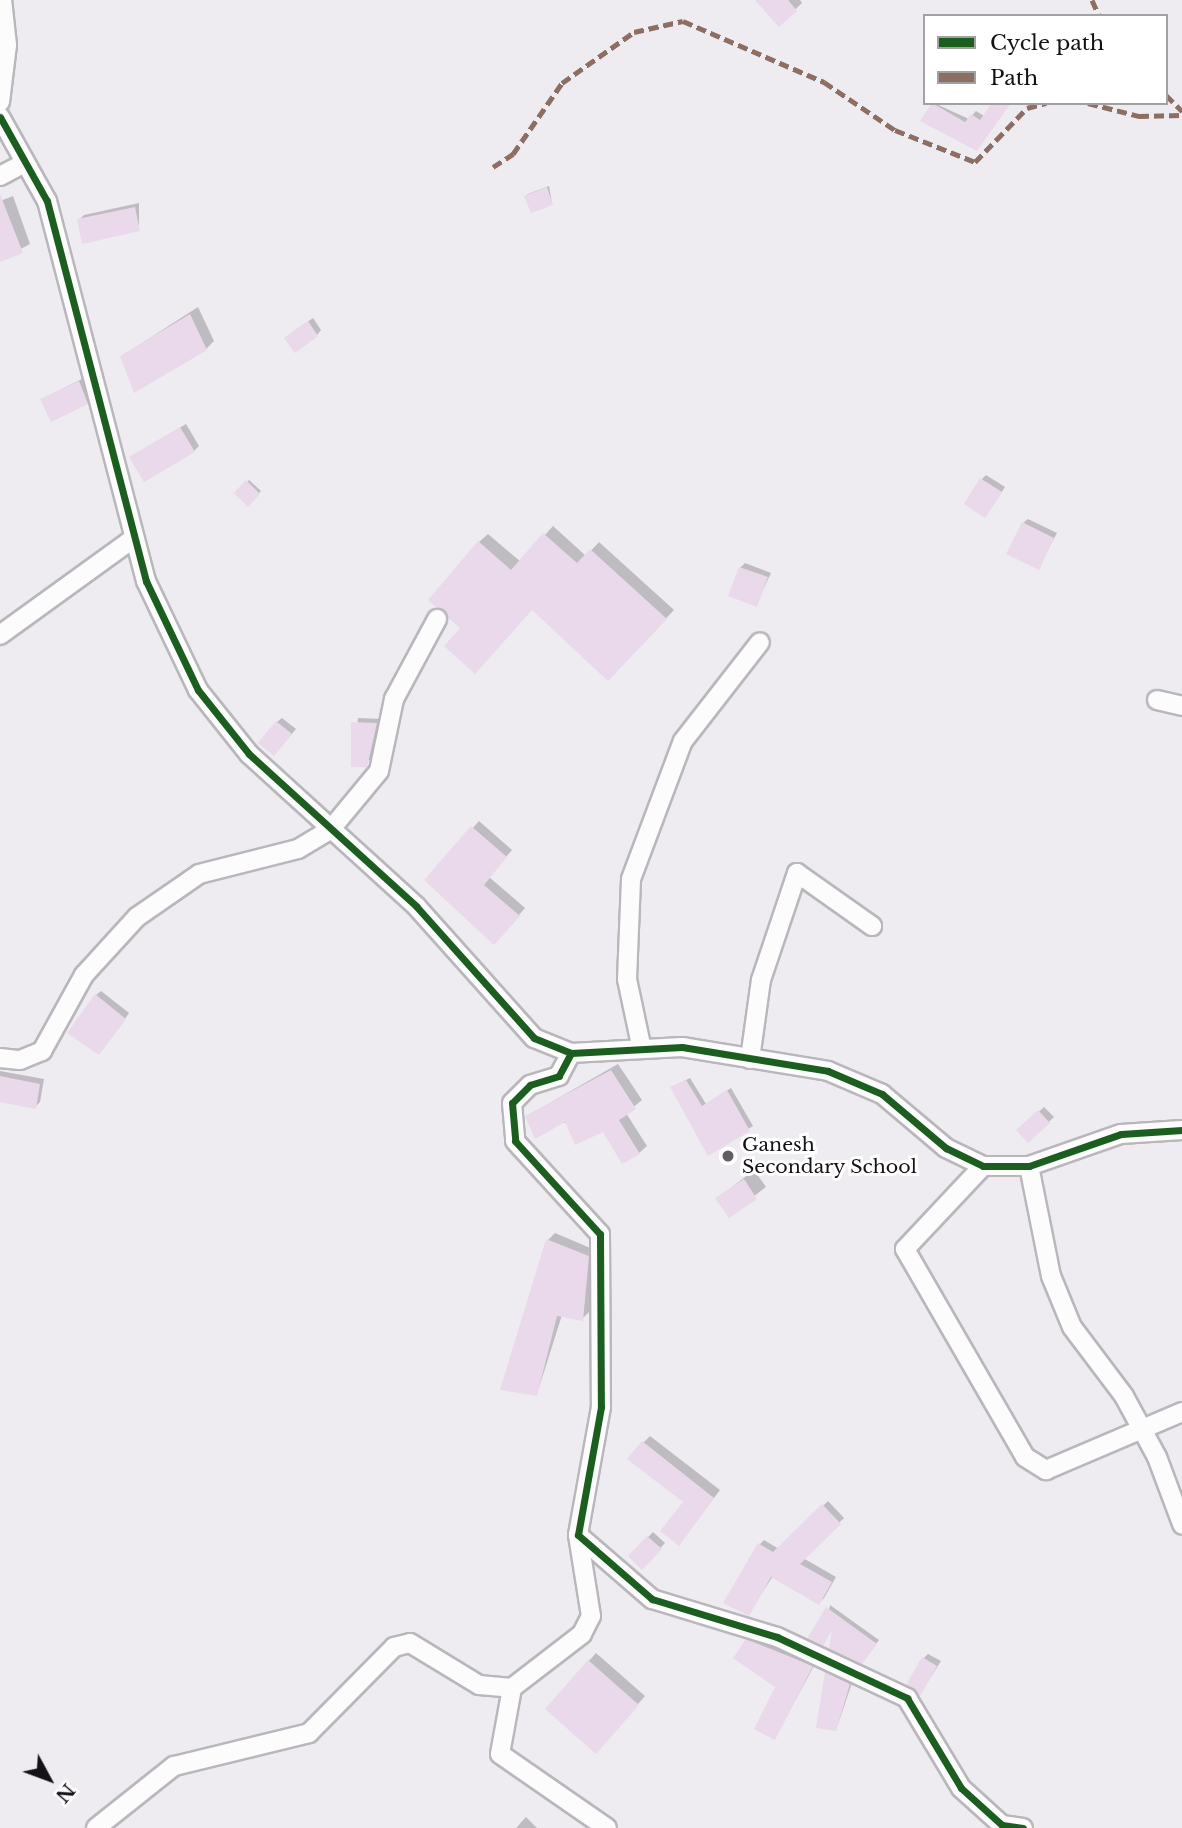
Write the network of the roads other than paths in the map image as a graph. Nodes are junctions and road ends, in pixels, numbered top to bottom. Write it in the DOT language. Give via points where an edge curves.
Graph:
graph roads {
  1 [pos="2,0"];
  2 [pos="0,102"];
  3 [pos="0,117"];
  4 [pos="24,163"];
  5 [pos="0,176"];
  6 [pos="134,538"];
  7 [pos="437,619"];
  8 [pos="0,635"];
  9 [pos="760,642"];
  10 [pos="1157,700"];
  11 [pos="1182,706"];
  12 [pos="331,829"];
  13 [pos="872,926"];
  14 [pos="641,1045"];
  15 [pos="571,1053"];
  16 [pos="0,1058"];
  17 [pos="750,1059"];
  18 [pos="1182,1130"];
  19 [pos="983,1166"];
  20 [pos="1029,1166"];
  21 [pos="1182,1412"];
  22 [pos="1143,1431"];
  23 [pos="1182,1524"];
  24 [pos="578,1535"];
  25 [pos="512,1688"];
  26 [pos="96,1828"];
  27 [pos="607,1828"];
  28 [pos="1023,1828"];
  1 -- 2 [label="street" via="7,45"];
  3 -- 4 [label="street"];
  4 -- 5 [label="street"];
  4 -- 6 [label="street" via="56,228"];
  6 -- 8 [label="street"];
  6 -- 12 [label="street" via="157,613 198,690 249,754"];
  7 -- 12 [label="street" via="394,699 379,771"];
  9 -- 14 [label="street" via="683,741 631,879 626,979"];
  10 -- 11 [label="street"];
  12 -- 15 [label="street" via="416,906 520,1025 551,1047"];
  12 -- 16 [label="street" via="298,849 199,874 147,910 84,975 42,1051 20,1060"];
  13 -- 17 [label="street" via="797,873 761,980"];
  14 -- 15 [label="street"];
  14 -- 17 [label="street"];
  15 -- 24 [label="street" via="559,1076 530,1085 512,1103 515,1141 600,1234 601,1407"];
  17 -- 19 [label="street" via="855,1081 901,1108 946,1148"];
  18 -- 20 [label="street" via="1121,1134"];
  19 -- 20 [label="street"];
  19 -- 22 [label="street" via="905,1250 1018,1445 1035,1469 1046,1470"];
  20 -- 22 [label="street" via="1051,1276 1072,1327"];
  21 -- 22 [label="street"];
  22 -- 23 [label="street"];
  24 -- 25 [label="street" via="591,1616 582,1634"];
  24 -- 28 [label="street" via="652,1599 776,1637 907,1698 961,1788 1002,1825"];
  25 -- 26 [label="street" via="479,1685 410,1643 394,1647 309,1734 174,1766"];
  25 -- 27 [label="street" via="500,1754"];
}
